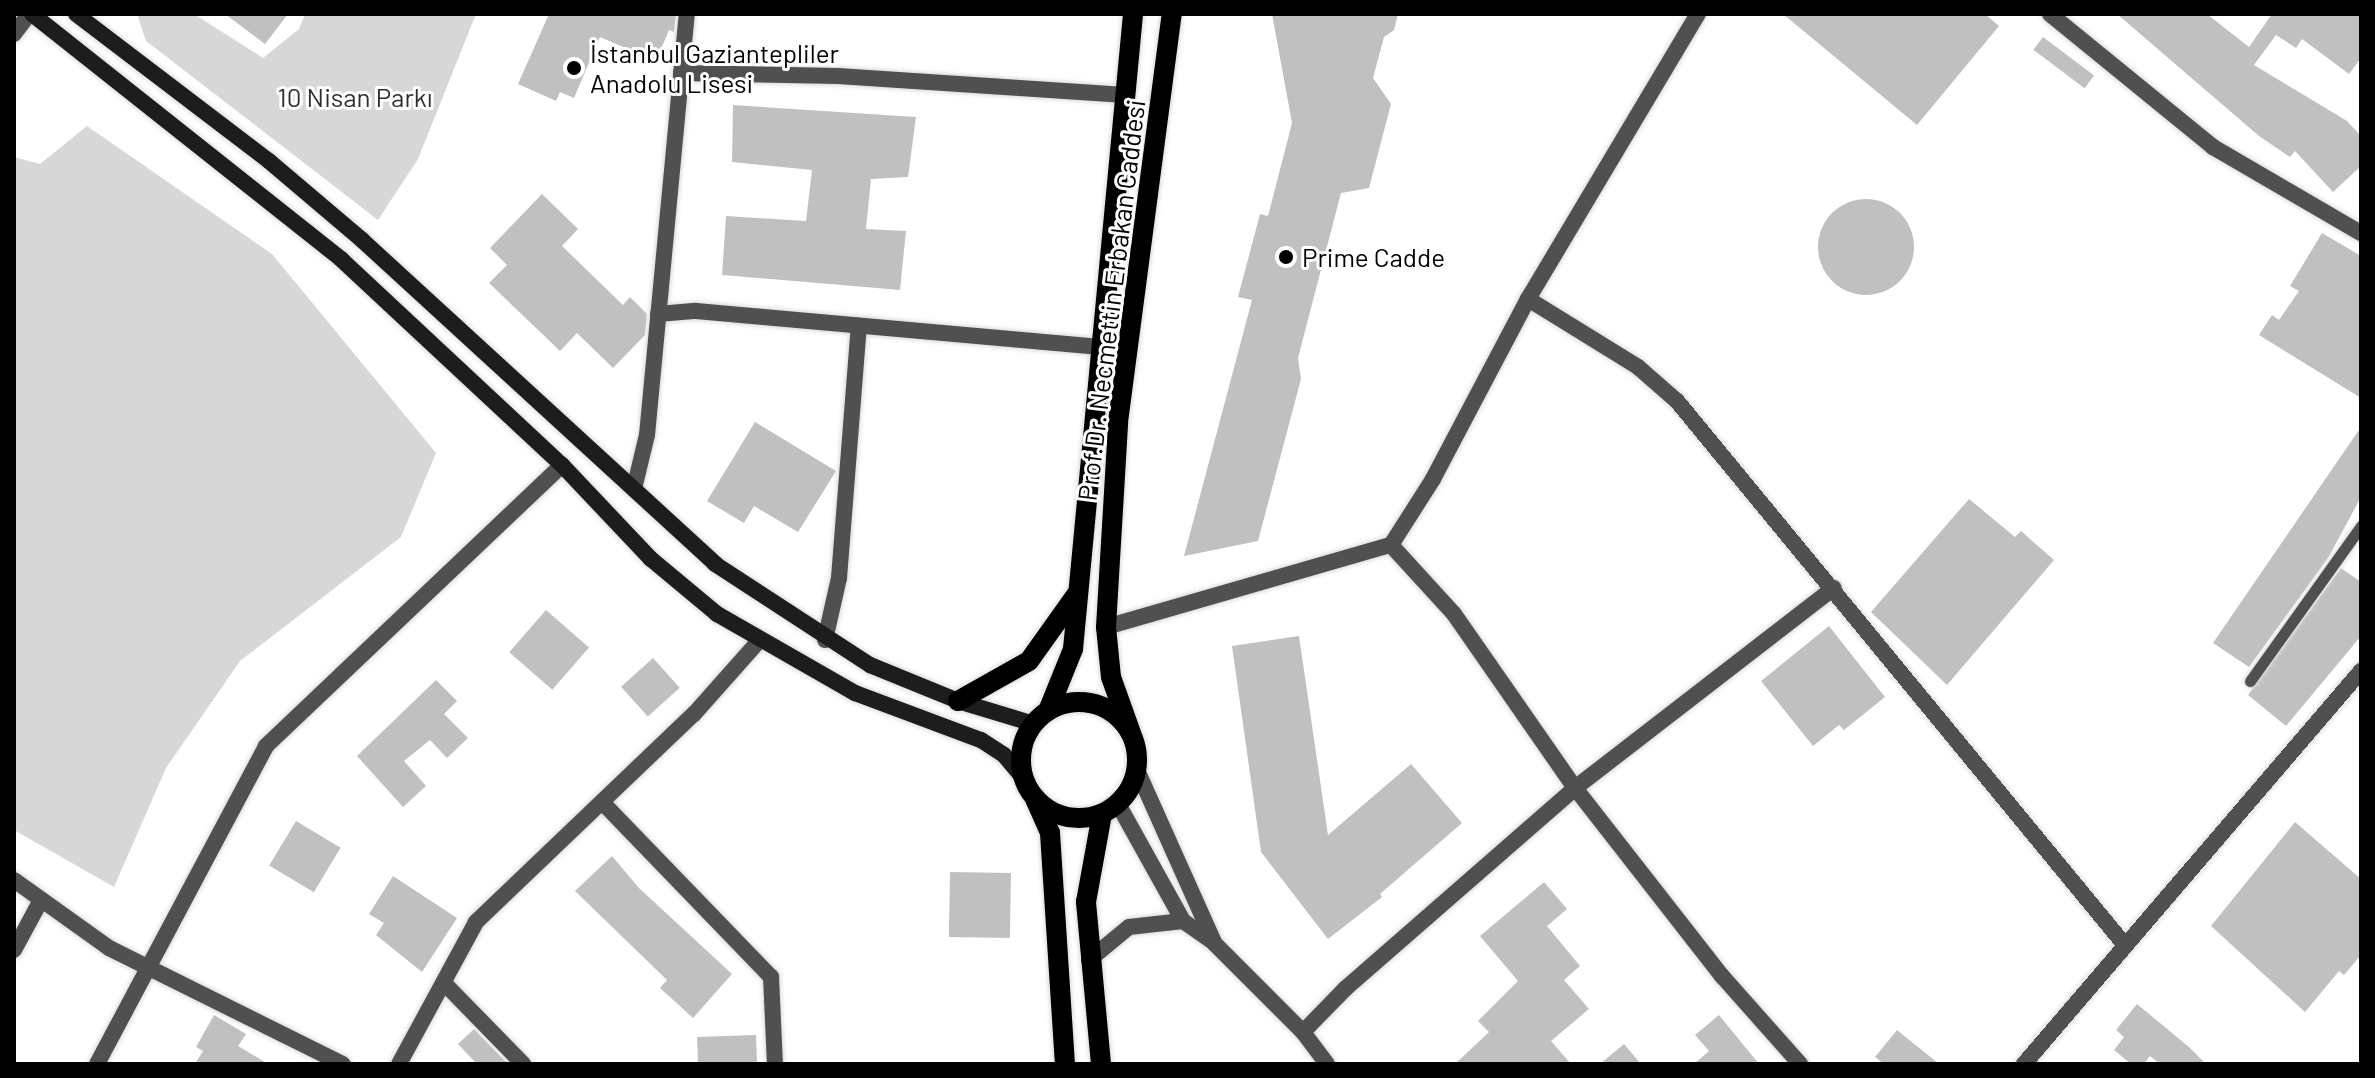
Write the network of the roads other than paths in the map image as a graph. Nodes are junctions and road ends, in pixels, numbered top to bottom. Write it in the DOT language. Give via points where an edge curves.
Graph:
graph roads {
  1 [pos="30,14"];
  2 [pos="76,14"];
  3 [pos="687,14"];
  4 [pos="1133,14"];
  5 [pos="1172,14"];
  6 [pos="1698,14"];
  7 [pos="2050,14"];
  8 [pos="14,34"];
  9 [pos="681,73"];
  10 [pos="1125,95"];
  11 [pos="2361,233"];
  12 [pos="1528,299"];
  13 [pos="658,314"];
  14 [pos="859,326"];
  15 [pos="1100,347"];
  16 [pos="562,465"];
  17 [pos="634,489"];
  18 [pos="2361,526"];
  19 [pos="1391,545"];
  20 [pos="1834,588"];
  21 [pos="1078,592"];
  22 [pos="1106,627"];
  23 [pos="825,640"];
  24 [pos="758,642"];
  25 [pos="2361,671"];
  26 [pos="2250,681"];
  27 [pos="958,701"];
  28 [pos="1041,717"];
  29 [pos="1131,733"];
  30 [pos="1137,770"];
  31 [pos="1029,787"];
  32 [pos="1575,788"];
  33 [pos="602,802"];
  34 [pos="1110,809"];
  35 [pos="14,880"];
  36 [pos="41,900"];
  37 [pos="1183,921"];
  38 [pos="1214,943"];
  39 [pos="2124,944"];
  40 [pos="14,950"];
  41 [pos="1089,960"];
  42 [pos="150,965"];
  43 [pos="445,984"];
  44 [pos="1303,1032"];
  45 [pos="97,1064"];
  46 [pos="343,1064"];
  47 [pos="399,1064"];
  48 [pos="523,1064"];
  49 [pos="775,1064"];
  50 [pos="1065,1064"];
  51 [pos="1101,1064"];
  52 [pos="1327,1064"];
  53 [pos="1800,1064"];
  54 [pos="2024,1064"];
  1 -- 8 [label="street"];
  1 -- 16 [label="street" via="271,199"];
  2 -- 17 [label="street" via="310,195"];
  3 -- 9 [label="street"];
  4 -- 10 [label="main road, Prof.Dr. Necmettin Erbakan Caddesi"];
  5 -- 22 [label="main road, Prof.Dr. Necmettin Erbakan Caddesi" via="1118,422"];
  6 -- 12 [label="street"];
  7 -- 11 [label="street" via="2213,147"];
  9 -- 10 [label="street" via="838,76"];
  9 -- 13 [label="street"];
  10 -- 15 [label="main road, Prof.Dr. Necmettin Erbakan Caddesi"];
  12 -- 19 [label="street" via="1433,479"];
  12 -- 20 [label="street" via="1638,367 1677,401"];
  13 -- 14 [label="street" via="696,311"];
  13 -- 17 [label="street" via="647,435"];
  14 -- 15 [label="street"];
  14 -- 23 [label="street" via="839,578"];
  15 -- 21 [label="main road, Prof.Dr. Necmettin Erbakan Caddesi"];
  16 -- 24 [label="street" via="651,559"];
  16 -- 42 [label="street" via="266,746"];
  17 -- 23 [label="street" via="715,564"];
  18 -- 26 [label="lane"];
  19 -- 22 [label="street"];
  19 -- 32 [label="street" via="1454,614"];
  20 -- 32 [label="street"];
  20 -- 39 [label="street" via="1930,714"];
  21 -- 27 [label="main road" via="1029,661"];
  21 -- 28 [label="main road, Prof.Dr. Necmettin Erbakan Caddesi" via="1073,649"];
  22 -- 29 [label="main road, Prof.Dr. Necmettin Erbakan Caddesi" via="1111,677"];
  23 -- 27 [label="street"];
  24 -- 31 [label="street" via="855,693 981,740 1004,755"];
  24 -- 33 [label="street" via="694,714"];
  25 -- 39 [label="street"];
  27 -- 28 [label="street"];
  28 -- 29 [label="main road" via="1066,703 1104,707"];
  28 -- 31 [label="main road" via="1021,760"];
  29 -- 30 [label="main road"];
  30 -- 34 [label="main road"];
  30 -- 38 [label="street"];
  31 -- 34 [label="main road" via="1064,816"];
  31 -- 50 [label="main road" via="1050,833"];
  32 -- 44 [label="street" via="1346,988"];
  32 -- 53 [label="street" via="1722,976"];
  33 -- 43 [label="street" via="476,922"];
  33 -- 49 [label="street" via="771,977"];
  34 -- 37 [label="street"];
  34 -- 41 [label="main road" via="1086,902"];
  35 -- 36 [label="street"];
  36 -- 40 [label="street"];
  36 -- 42 [label="street" via="109,948"];
  37 -- 38 [label="street"];
  37 -- 41 [label="street" via="1129,927"];
  38 -- 44 [label="street"];
  39 -- 54 [label="street"];
  41 -- 51 [label="main road"];
  42 -- 45 [label="street"];
  42 -- 46 [label="street"];
  43 -- 47 [label="street"];
  43 -- 48 [label="street"];
  44 -- 52 [label="street"];
}
